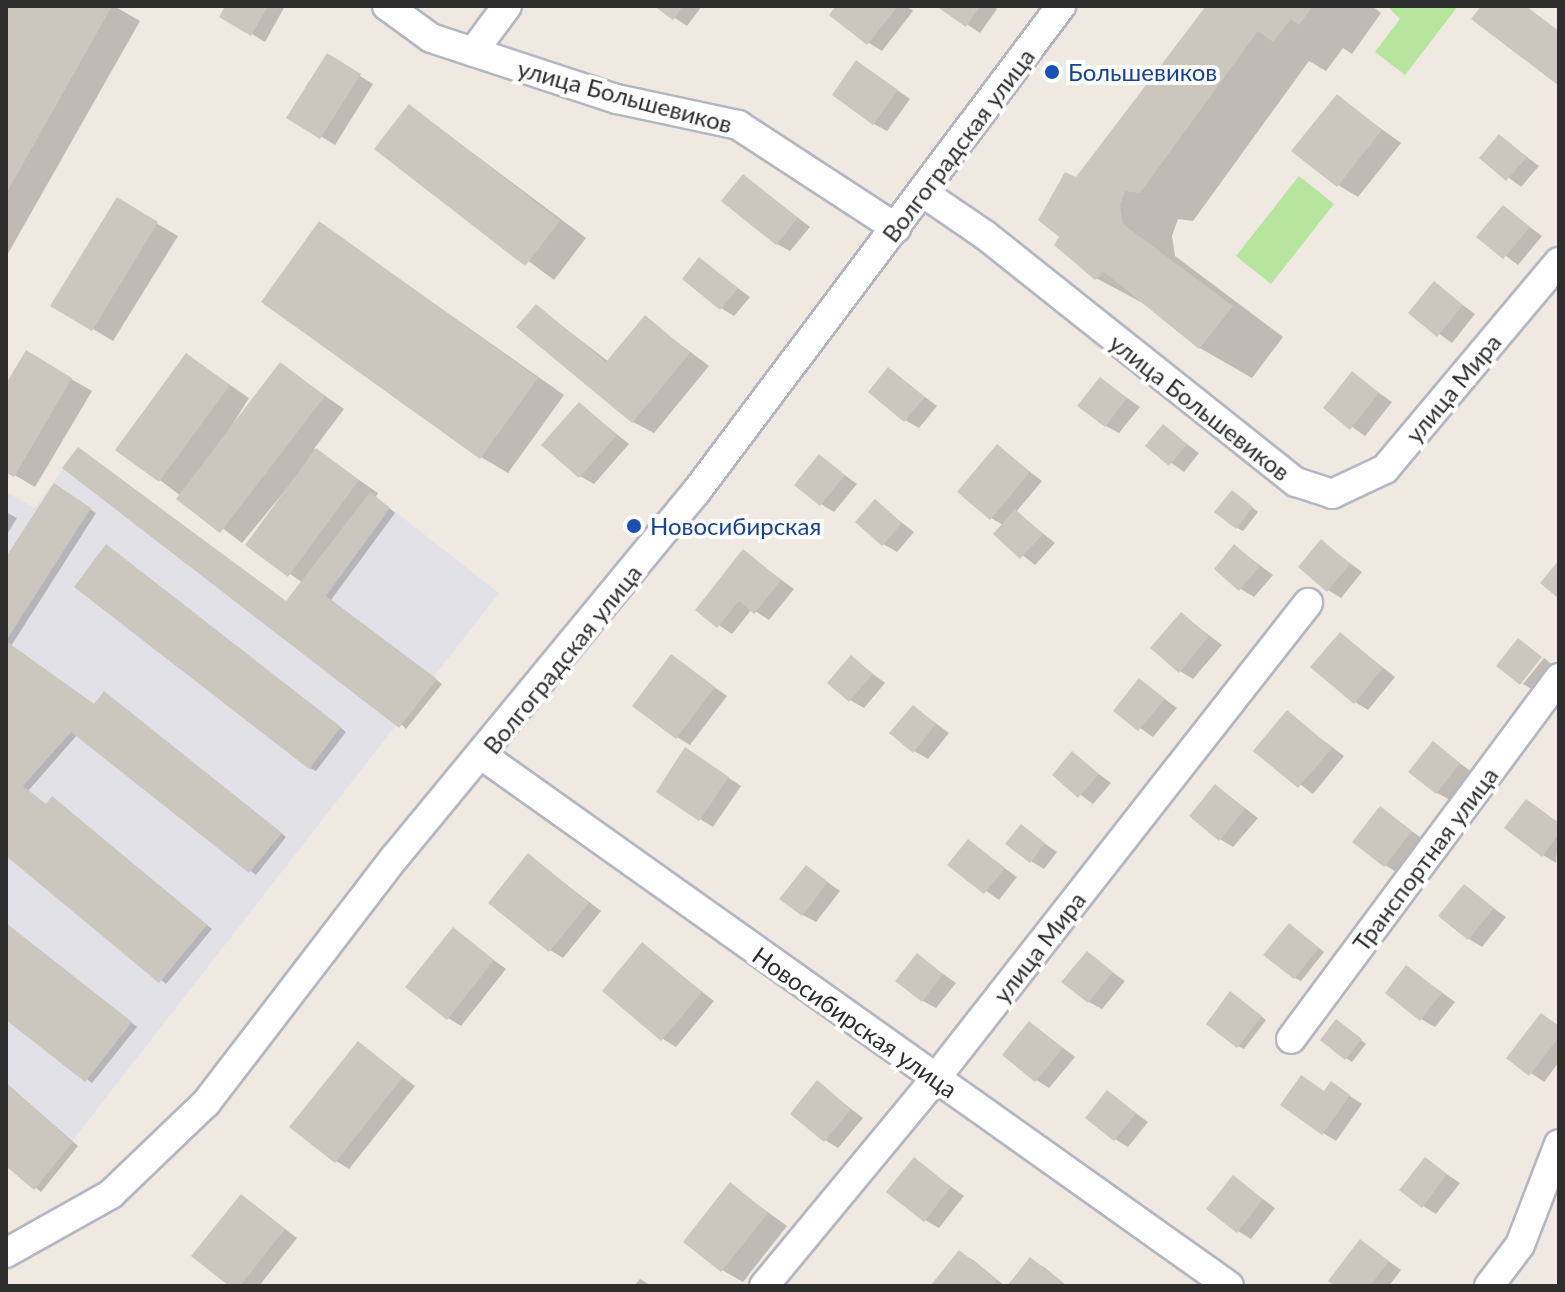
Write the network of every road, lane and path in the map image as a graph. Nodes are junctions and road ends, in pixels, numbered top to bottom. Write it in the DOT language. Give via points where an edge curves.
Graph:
graph roads {
  1 [pos="387,6"];
  2 [pos="507,6"];
  3 [pos="1061,6"];
  4 [pos="473,52"];
  5 [pos="922,192"];
  6 [pos="896,228"];
  7 [pos="1559,262"];
  8 [pos="1332,494"];
  9 [pos="1308,603"];
  10 [pos="1559,678"];
  11 [pos="483,756"];
  12 [pos="1291,1039"];
  13 [pos="935,1079"];
  14 [pos="1559,1144"];
  15 [pos="6,1253"];
  16 [pos="764,1286"];
  17 [pos="1229,1286"];
  18 [pos="1489,1286"];
  1 -- 4 [label="street, улица Большевиков" via="431,38"];
  2 -- 4 [label="street"];
  3 -- 5 [label="street, Волгоградская улица"];
  4 -- 6 [label="street, улица Большевиков" via="617,99 738,125"];
  5 -- 6 [label="street, Волгоградская улица"];
  5 -- 8 [label="street, улица Большевиков" via="985,235 1296,482"];
  6 -- 11 [label="street, Волгоградская улица" via="696,492"];
  7 -- 8 [label="street, улица Мира" via="1385,469"];
  9 -- 13 [label="street, улица Мира"];
  10 -- 12 [label="street, Транспортная улица"];
  11 -- 13 [label="street, Новосибирская улица"];
  11 -- 15 [label="street, Волгоградская улица" via="395,857 206,1103 111,1194"];
  13 -- 16 [label="street, улица Мира"];
  13 -- 17 [label="street, Новосибирская улица"];
  14 -- 18 [label="street" via="1520,1245"];
}
